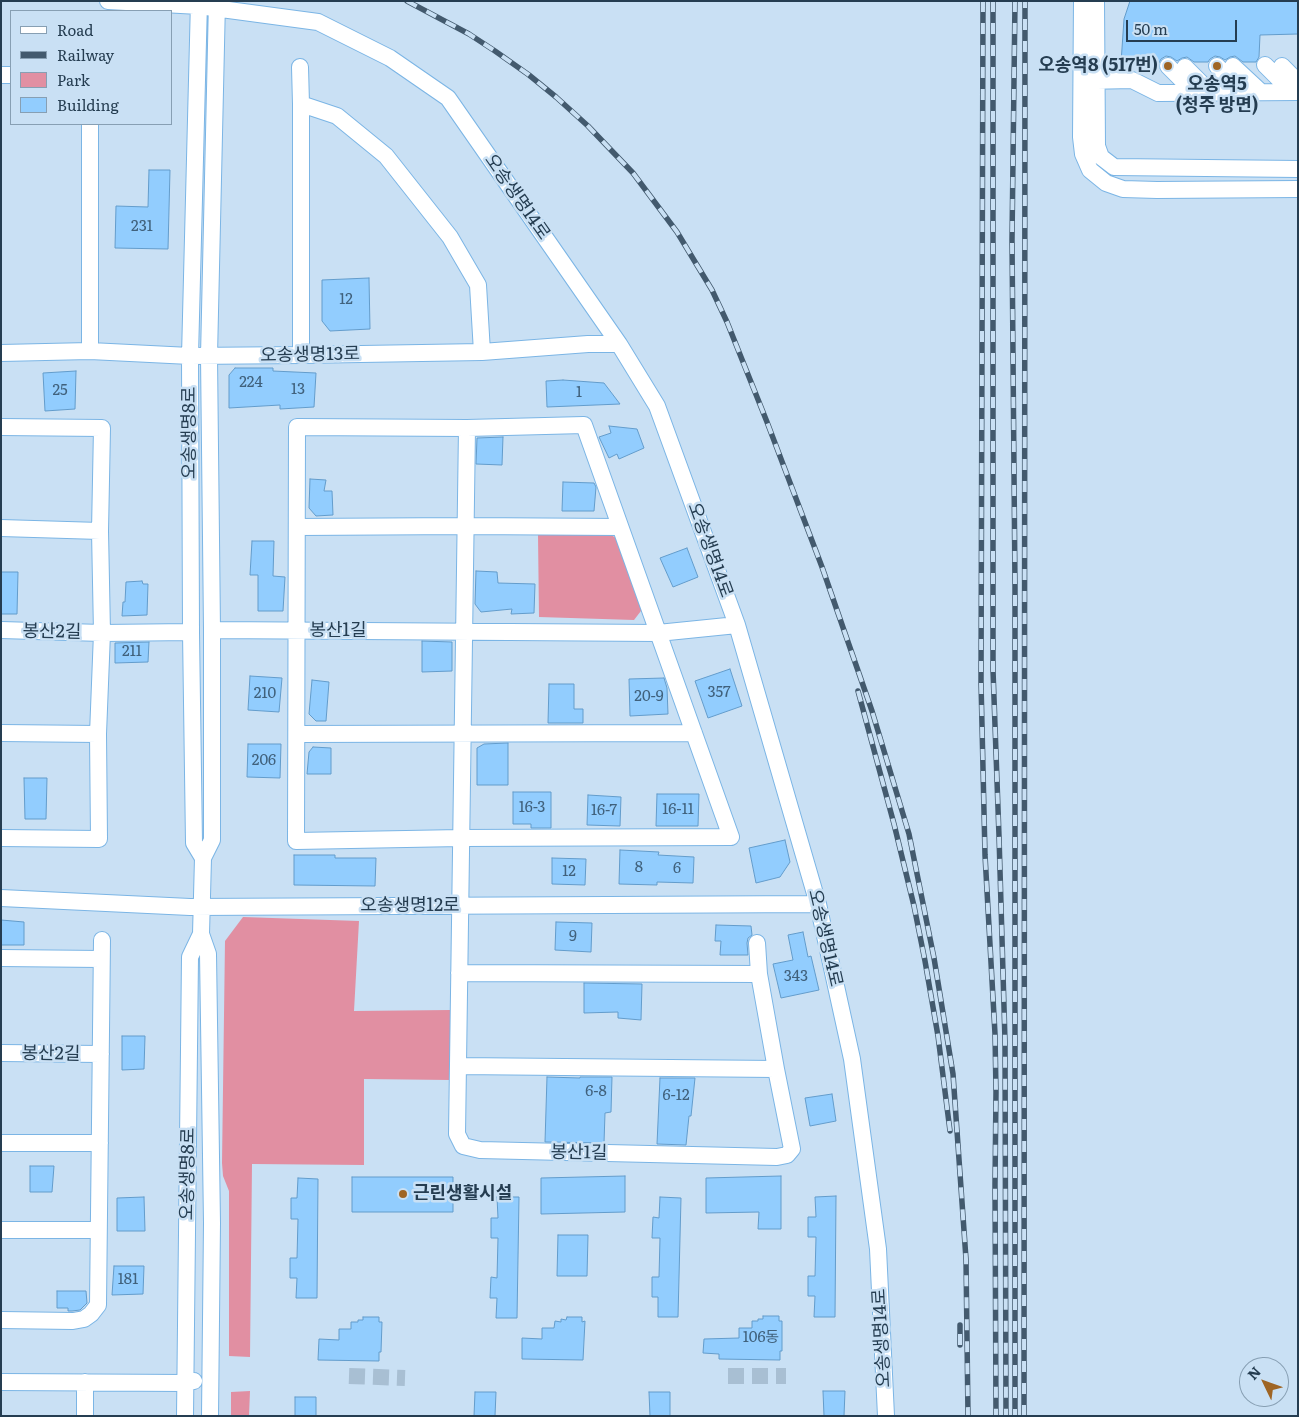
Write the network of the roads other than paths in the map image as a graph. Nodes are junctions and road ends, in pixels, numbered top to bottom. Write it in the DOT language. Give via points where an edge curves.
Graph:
graph roads {
  1 [pos="108,1"];
  2 [pos="1082,1"];
  3 [pos="1096,1"];
  4 [pos="199,4"];
  5 [pos="217,5"];
  6 [pos="1168,66"];
  7 [pos="1282,66"];
  8 [pos="300,67"];
  9 [pos="1089,81"];
  10 [pos="1285,90"];
  11 [pos="1244,92"];
  12 [pos="1211,93"];
  13 [pos="301,104"];
  14 [pos="90,125"];
  15 [pos="1298,169"];
  16 [pos="1298,189"];
  17 [pos="619,344"];
  18 [pos="90,351"];
  19 [pos="482,352"];
  20 [pos="1,353"];
  21 [pos="301,355"];
  22 [pos="190,356"];
  23 [pos="209,356"];
  24 [pos="1,427"];
  25 [pos="467,428"];
  26 [pos="466,526"];
  27 [pos="297,527"];
  28 [pos="620,527"];
  29 [pos="1,528"];
  30 [pos="100,531"];
  31 [pos="737,625"];
  32 [pos="1,630"];
  33 [pos="212,630"];
  34 [pos="297,630"];
  35 [pos="191,632"];
  36 [pos="464,632"];
  37 [pos="102,633"];
  38 [pos="658,633"];
  39 [pos="1,733"];
  40 [pos="462,733"];
  41 [pos="694,733"];
  42 [pos="98,734"];
  43 [pos="297,734"];
  44 [pos="1,838"];
  45 [pos="461,838"];
  46 [pos="203,858"];
  47 [pos="1,898"];
  48 [pos="818,904"];
  49 [pos="460,906"];
  50 [pos="202,907"];
  51 [pos="201,934"];
  52 [pos="102,940"];
  53 [pos="757,943"];
  54 [pos="1,958"];
  55 [pos="101,959"];
  56 [pos="459,973"];
  57 [pos="759,974"];
  58 [pos="1,1053"];
  59 [pos="101,1054"];
  60 [pos="458,1066"];
  61 [pos="776,1069"];
  62 [pos="1,1143"];
  63 [pos="100,1144"];
  64 [pos="1,1230"];
  65 [pos="98,1230"];
  66 [pos="1,1320"];
  67 [pos="210,1378"];
  68 [pos="1,1382"];
  69 [pos="85,1382"];
  70 [pos="185,1382"];
  71 [pos="85,1416"];
  72 [pos="185,1416"];
  73 [pos="210,1416"];
  74 [pos="886,1416"];
  1 -- 4 [label="street, 오송생명14로"];
  2 -- 9 [label="street"];
  3 -- 9 [label="street"];
  4 -- 5 [label="street, 오송생명14로"];
  4 -- 22 [label="street, 오송생명8로"];
  5 -- 17 [label="street, 오송생명14로" via="318,22 390,58 448,98"];
  5 -- 23 [label="street, 오송생명8로"];
  6 -- 12 [label="street"];
  7 -- 10 [label="street"];
  8 -- 13 [label="street"];
  9 -- 12 [label="street" via="1132,80 1158,93"];
  9 -- 15 [label="street" via="1097,146 1101,157 1114,167"];
  9 -- 16 [label="street" via="1081,137 1083,154 1090,170 1106,183 1123,189 1148,190"];
  10 -- 10 [label="street" via="1249,66"];
  10 -- 11 [label="street"];
  11 -- 12 [label="street"];
  11 -- 12 [label="street" via="1201,66"];
  13 -- 19 [label="street" via="337,116 386,156 450,237 478,285"];
  13 -- 21 [label="street"];
  14 -- 18 [label="street"];
  17 -- 19 [label="street, 오송생명13로"];
  17 -- 31 [label="street, 오송생명14로" via="657,406"];
  18 -- 20 [label="street, 오송생명13로"];
  18 -- 22 [label="street, 오송생명13로"];
  19 -- 21 [label="street, 오송생명13로"];
  21 -- 23 [label="street, 오송생명13로"];
  22 -- 23 [label="street, 오송생명13로"];
  22 -- 35 [label="street, 오송생명8로"];
  23 -- 33 [label="street, 오송생명8로"];
  24 -- 30 [label="street" via="102,428"];
  25 -- 26 [label="street, 봉산1길"];
  25 -- 27 [label="street" via="297,426"];
  25 -- 28 [label="street" via="584,425"];
  26 -- 27 [label="street"];
  26 -- 28 [label="street"];
  26 -- 36 [label="street, 봉산1길"];
  27 -- 34 [label="street"];
  28 -- 38 [label="street"];
  29 -- 30 [label="street"];
  30 -- 37 [label="street"];
  31 -- 38 [label="street, 봉산1길"];
  31 -- 48 [label="street, 오송생명14로"];
  32 -- 37 [label="street, 봉산2길"];
  33 -- 34 [label="street, 봉산1길"];
  33 -- 46 [label="street, 오송생명8로" via="212,840"];
  34 -- 36 [label="street, 봉산1길"];
  34 -- 43 [label="street"];
  35 -- 37 [label="street, 봉산2길"];
  35 -- 46 [label="street, 오송생명8로" via="194,843"];
  36 -- 38 [label="street, 봉산1길"];
  36 -- 40 [label="street, 봉산1길"];
  37 -- 42 [label="street"];
  38 -- 41 [label="street"];
  39 -- 42 [label="street"];
  40 -- 41 [label="street"];
  40 -- 43 [label="street"];
  40 -- 45 [label="street, 봉산1길"];
  41 -- 45 [label="street" via="731,838"];
  42 -- 44 [label="street" via="100,839"];
  43 -- 45 [label="street" via="296,841"];
  45 -- 49 [label="street, 봉산1길"];
  46 -- 50 [label="street, 오송생명8로"];
  47 -- 50 [label="street, 오송생명12로"];
  48 -- 49 [label="street, 오송생명12로"];
  48 -- 74 [label="street, 오송생명14로" via="852,1059 878,1248"];
  49 -- 50 [label="street, 오송생명12로"];
  49 -- 56 [label="street, 봉산1길"];
  50 -- 51 [label="street, 오송생명8로"];
  51 -- 67 [label="street, 오송생명8로" via="208,954 212,1223"];
  51 -- 70 [label="street, 오송생명8로" via="190,957"];
  52 -- 55 [label="street"];
  53 -- 57 [label="street"];
  54 -- 55 [label="street"];
  55 -- 59 [label="street"];
  56 -- 57 [label="street"];
  56 -- 60 [label="street, 봉산1길"];
  57 -- 61 [label="street"];
  58 -- 59 [label="street, 봉산2길"];
  59 -- 63 [label="street"];
  60 -- 61 [label="street"];
  60 -- 61 [label="street, 봉산1길" via="457,1134 464,1146 480,1150 777,1157 787,1155 792,1149"];
  62 -- 63 [label="street"];
  63 -- 65 [label="street"];
  64 -- 65 [label="street"];
  65 -- 66 [label="street" via="98,1305 91,1314 84,1320 73,1321"];
  67 -- 70 [label="street"];
  67 -- 73 [label="street, 오송생명8로"];
  68 -- 69 [label="street"];
  69 -- 70 [label="street"];
  69 -- 71 [label="street"];
  70 -- 72 [label="street, 오송생명8로"];
}
